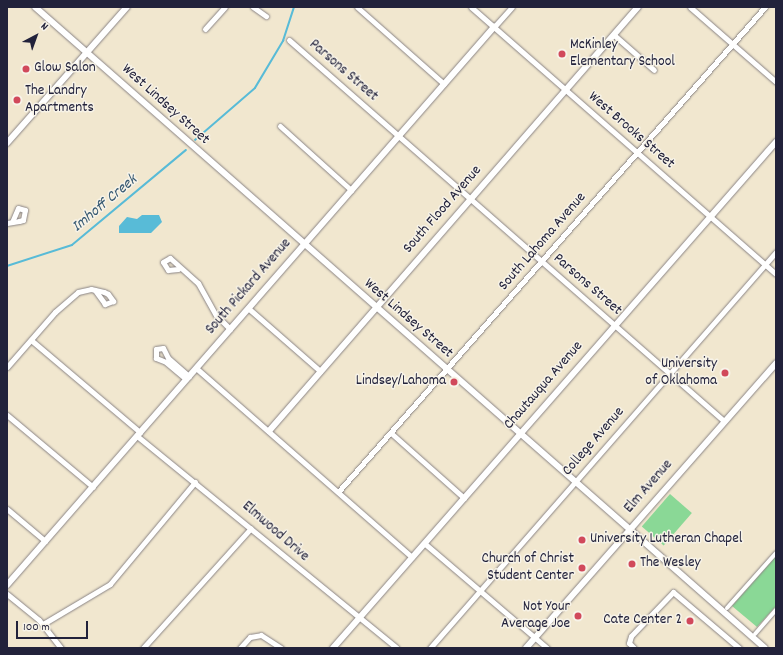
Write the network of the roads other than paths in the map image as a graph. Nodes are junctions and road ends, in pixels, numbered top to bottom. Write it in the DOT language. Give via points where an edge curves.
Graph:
graph roads {
  1 [pos="35,7"];
  2 [pos="127,7"];
  3 [pos="225,7"];
  4 [pos="253,7"];
  5 [pos="357,7"];
  6 [pos="471,7"];
  7 [pos="512,7"];
  8 [pos="638,7"];
  9 [pos="690,7"];
  10 [pos="765,7"];
  11 [pos="266,16"];
  12 [pos="494,27"];
  13 [pos="205,29"];
  14 [pos="614,35"];
  15 [pos="289,40"];
  16 [pos="733,44"];
  17 [pos="87,52"];
  18 [pos="654,70"];
  19 [pos="776,82"];
  20 [pos="444,84"];
  21 [pos="565,90"];
  22 [pos="280,126"];
  23 [pos="399,136"];
  24 [pos="776,142"];
  25 [pos="7,143"];
  26 [pos="637,152"];
  27 [pos="351,190"];
  28 [pos="470,198"];
  29 [pos="711,217"];
  30 [pos="304,244"];
  31 [pos="776,252"];
  32 [pos="542,261"];
  33 [pos="765,264"];
  34 [pos="178,269"];
  35 [pos="776,274"];
  36 [pos="95,290"];
  37 [pos="248,308"];
  38 [pos="376,308"];
  39 [pos="615,325"];
  40 [pos="230,329"];
  41 [pos="31,340"];
  42 [pos="776,362"];
  43 [pos="7,367"];
  44 [pos="196,368"];
  45 [pos="446,370"];
  46 [pos="320,371"];
  47 [pos="670,373"];
  48 [pos="187,378"];
  49 [pos="7,415"];
  50 [pos="724,421"];
  51 [pos="269,431"];
  52 [pos="391,433"];
  53 [pos="138,434"];
  54 [pos="519,434"];
  55 [pos="194,482"];
  56 [pos="574,482"];
  57 [pos="93,487"];
  58 [pos="338,492"];
  59 [pos="464,498"];
  60 [pos="7,509"];
  61 [pos="251,528"];
  62 [pos="630,528"];
  63 [pos="45,541"];
  64 [pos="424,543"];
  65 [pos="776,553"];
  66 [pos="412,557"];
  67 [pos="7,585"];
  68 [pos="480,590"];
  69 [pos="7,594"];
  70 [pos="727,608"];
  71 [pos="776,610"];
  72 [pos="359,618"];
  73 [pos="43,624"];
  74 [pos="755,634"];
  75 [pos="535,638"];
  76 [pos="61,648"];
  77 [pos="143,648"];
  78 [pos="240,648"];
  79 [pos="281,648"];
  80 [pos="333,648"];
  81 [pos="397,648"];
  82 [pos="430,648"];
  83 [pos="526,648"];
  84 [pos="547,648"];
  85 [pos="634,648"];
  86 [pos="740,648"];
  87 [pos="765,648"];
  1 -- 17 [label="street, West Lindsey Street"];
  2 -- 17 [label="street"];
  3 -- 13 [label="street"];
  4 -- 11 [label="street"];
  5 -- 20 [label="street"];
  6 -- 12 [label="street, West Brooks Street"];
  7 -- 12 [label="street, South Pickard Avenue"];
  8 -- 14 [label="street, South Flood Avenue"];
  9 -- 16 [label="street"];
  10 -- 16 [label="street, South Lahoma Avenue"];
  12 -- 20 [label="street, South Pickard Avenue"];
  12 -- 21 [label="street, West Brooks Street"];
  14 -- 18 [label="street"];
  14 -- 21 [label="street, South Flood Avenue"];
  15 -- 23 [label="street, Parsons Street"];
  16 -- 19 [label="street"];
  16 -- 26 [label="street, South Lahoma Avenue"];
  17 -- 25 [label="street"];
  17 -- 30 [label="street, West Lindsey Street"];
  20 -- 23 [label="street, South Pickard Avenue"];
  21 -- 26 [label="street, West Brooks Street"];
  21 -- 28 [label="street, South Flood Avenue"];
  22 -- 27 [label="street"];
  23 -- 27 [label="street, South Pickard Avenue"];
  23 -- 28 [label="street, Parsons Street"];
  24 -- 29 [label="street, Chautauqua Avenue"];
  26 -- 29 [label="street, West Brooks Street"];
  26 -- 32 [label="street, South Lahoma Avenue"];
  27 -- 30 [label="street, South Pickard Avenue"];
  28 -- 32 [label="street, Parsons Street"];
  28 -- 38 [label="street, South Flood Avenue"];
  29 -- 33 [label="street, West Brooks Street"];
  29 -- 39 [label="street, Chautauqua Avenue"];
  30 -- 37 [label="street, South Pickard Avenue"];
  30 -- 38 [label="street, West Lindsey Street"];
  31 -- 33 [label="street, College Avenue"];
  32 -- 39 [label="street, Parsons Street"];
  32 -- 45 [label="street, South Lahoma Avenue"];
  33 -- 35 [label="street, West Brooks Street"];
  33 -- 47 [label="street, College Avenue"];
  34 -- 40 [label="street" via="198,283 216,315"];
  36 -- 41 [label="street" via="82,290 67,300"];
  37 -- 40 [label="street, South Pickard Avenue"];
  37 -- 46 [label="street"];
  38 -- 45 [label="street, West Lindsey Street"];
  38 -- 46 [label="street, South Flood Avenue"];
  39 -- 47 [label="street, Parsons Street"];
  39 -- 54 [label="street, Chautauqua Avenue"];
  40 -- 44 [label="street, South Pickard Avenue"];
  41 -- 43 [label="street"];
  41 -- 53 [label="street, Elmwood Drive"];
  42 -- 50 [label="street, Elm Avenue"];
  44 -- 48 [label="street, South Pickard Avenue"];
  44 -- 51 [label="street"];
  45 -- 52 [label="street, South Lahoma Avenue"];
  45 -- 54 [label="street, West Lindsey Street"];
  46 -- 51 [label="street, South Flood Avenue"];
  47 -- 50 [label="street, Parsons Street"];
  47 -- 56 [label="street, College Avenue"];
  48 -- 48 [label="street" via="168,358 163,348 156,349 156,358 166,362"];
  48 -- 53 [label="street, South Pickard Avenue"];
  49 -- 57 [label="street"];
  50 -- 62 [label="street, Elm Avenue"];
  51 -- 58 [label="street"];
  52 -- 58 [label="street, South Lahoma Avenue"];
  52 -- 59 [label="street"];
  53 -- 55 [label="street, Elmwood Drive"];
  53 -- 57 [label="street, South Pickard Avenue"];
  54 -- 56 [label="street, West Lindsey Street"];
  54 -- 59 [label="street, Chautauqua Avenue"];
  55 -- 61 [label="street, Elmwood Drive"];
  55 -- 73 [label="street" via="110,584"];
  56 -- 62 [label="street, West Lindsey Street"];
  56 -- 68 [label="street, College Avenue"];
  57 -- 63 [label="street, South Pickard Avenue"];
  58 -- 66 [label="street"];
  59 -- 64 [label="street, Chautauqua Avenue"];
  60 -- 63 [label="street"];
  61 -- 72 [label="street, Elmwood Drive"];
  61 -- 77 [label="street"];
  62 -- 75 [label="street, Elm Avenue"];
  62 -- 87 [label="street, West Lindsey Street"];
  63 -- 67 [label="street, South Pickard Avenue"];
  64 -- 66 [label="street, Chautauqua Avenue"];
  64 -- 68 [label="street"];
  65 -- 70 [label="street"];
  66 -- 72 [label="street, Chautauqua Avenue"];
  68 -- 75 [label="street"];
  68 -- 82 [label="street, College Avenue"];
  69 -- 73 [label="street"];
  71 -- 74 [label="street"];
  72 -- 80 [label="street, Chautauqua Avenue"];
  72 -- 81 [label="street, Elmwood Drive"];
  73 -- 76 [label="street"];
  75 -- 83 [label="street, Elm Avenue"];
  75 -- 84 [label="street"];
  78 -- 79 [label="street" via="250,637 261,635"];
  85 -- 86 [label="street" via="630,642 631,636 673,592"];
}
